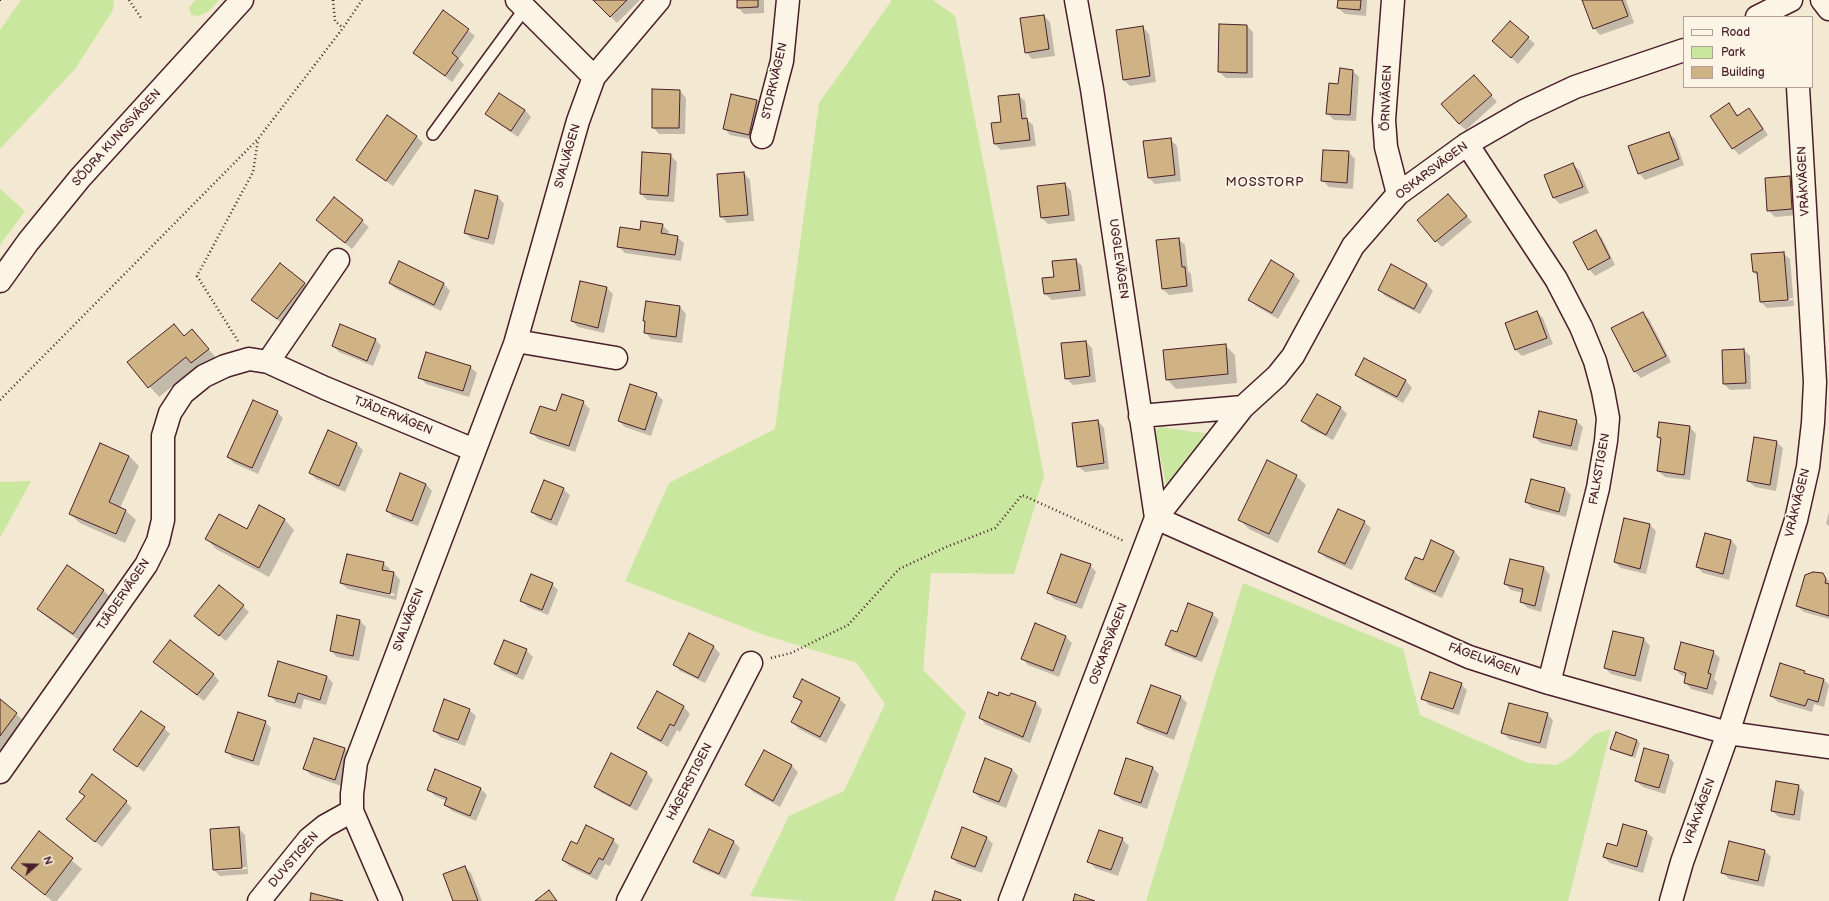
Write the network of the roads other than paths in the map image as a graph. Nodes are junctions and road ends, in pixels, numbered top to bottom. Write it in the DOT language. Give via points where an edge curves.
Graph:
graph roads {
  1 [pos="242,0"];
  2 [pos="659,0"];
  3 [pos="788,0"];
  4 [pos="1076,0"];
  5 [pos="1393,0"];
  6 [pos="1792,0"];
  7 [pos="1822,0"];
  8 [pos="523,3"];
  9 [pos="1829,9"];
  10 [pos="1759,16"];
  11 [pos="1793,16"];
  12 [pos="1683,50"];
  13 [pos="594,77"];
  14 [pos="1798,88"];
  15 [pos="433,134"];
  16 [pos="762,137"];
  17 [pos="1467,144"];
  18 [pos="1398,194"];
  19 [pos="338,260"];
  20 [pos="0,281"];
  21 [pos="516,341"];
  22 [pos="616,358"];
  23 [pos="259,360"];
  24 [pos="1243,406"];
  25 [pos="1140,416"];
  26 [pos="474,450"];
  27 [pos="1156,518"];
  28 [pos="751,664"];
  29 [pos="1549,683"];
  30 [pos="1728,733"];
  31 [pos="1829,747"];
  32 [pos="0,772"];
  33 [pos="352,810"];
  34 [pos="259,901"];
  35 [pos="391,901"];
  36 [pos="628,901"];
  37 [pos="1010,901"];
  38 [pos="1671,901"];
  1 -- 20 [label="street, SÖDRA KUNGSVÄGEN" via="80,178"];
  2 -- 13 [label="street, SVALVÄGEN"];
  3 -- 16 [label="street, STORKVÄGEN" via="782,61"];
  4 -- 25 [label="street, UGGLEVÄGEN" via="1092,89"];
  5 -- 18 [label="street, ÖRNVÄGEN" via="1384,120 1386,147"];
  6 -- 10 [label="street"];
  6 -- 11 [label="street"];
  7 -- 9 [label="street"];
  8 -- 13 [label="street"];
  8 -- 15 [label="lane"];
  12 -- 17 [label="street, OSKARSVÄGEN" via="1575,88 1524,111"];
  13 -- 21 [label="street, SVALVÄGEN" via="578,120"];
  14 -- 30 [label="street, VRÅKVÄGEN" via="1814,382 1813,423 1808,467 1796,520"];
  17 -- 18 [label="street, OSKARSVÄGEN"];
  17 -- 29 [label="street, FALKSTIGEN" via="1556,279 1581,327 1595,361 1608,418 1598,488"];
  18 -- 24 [label="street, OSKARSVÄGEN" via="1353,246 1293,356 1277,376"];
  19 -- 23 [label="street"];
  21 -- 22 [label="street"];
  21 -- 26 [label="street, SVALVÄGEN"];
  23 -- 26 [label="street, TJÄDERVÄGEN"];
  23 -- 32 [label="street, TJÄDERVÄGEN" via="225,366 204,376 183,393 170,413 163,436 163,520 158,541 146,565"];
  24 -- 25 [label="street"];
  24 -- 27 [label="street, OSKARSVÄGEN"];
  25 -- 27 [label="street, UGGLEVÄGEN"];
  26 -- 33 [label="street, SVALVÄGEN" via="360,750 356,762"];
  27 -- 29 [label="street, FÅGELVÄGEN" via="1469,657"];
  27 -- 37 [label="street, OSKARSVÄGEN"];
  28 -- 36 [label="street, HÄGERSTIGEN"];
  29 -- 30 [label="street, FÅGELVÄGEN"];
  30 -- 31 [label="street, FÅGELVÄGEN"];
  30 -- 38 [label="street, VRÅKVÄGEN" via="1682,862"];
  33 -- 34 [label="street, DUVSTIGEN" via="309,839"];
  33 -- 35 [label="street, SVALVÄGEN"];
}
